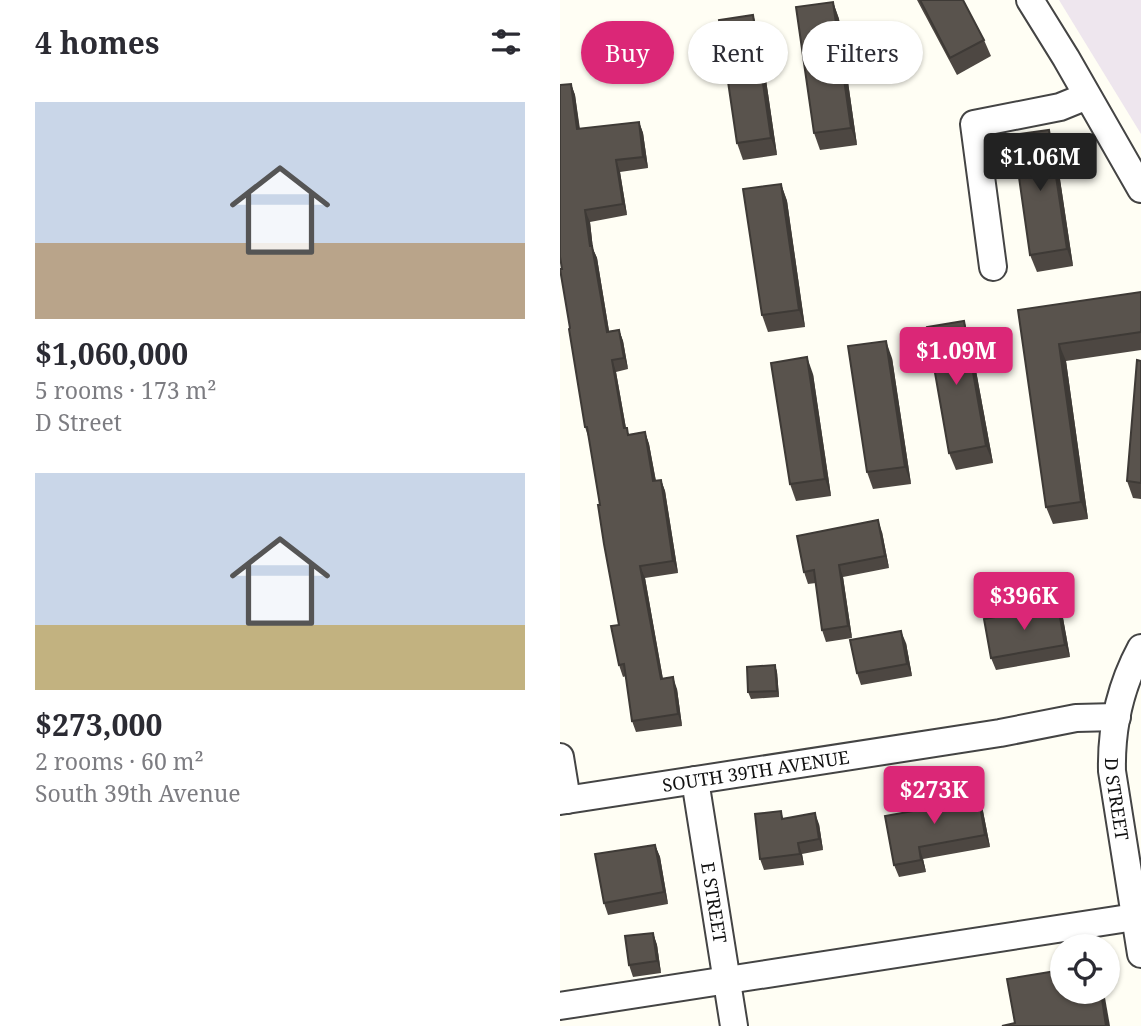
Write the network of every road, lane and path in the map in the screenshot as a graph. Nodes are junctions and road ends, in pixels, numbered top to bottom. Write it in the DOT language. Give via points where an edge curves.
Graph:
graph roads {
  1 [pos="1030,0"];
  2 [pos="1087,96"];
  3 [pos="1141,189"];
  4 [pos="993,267"];
  5 [pos="1141,648"];
  6 [pos="1117,718"];
  7 [pos="560,757"];
  8 [pos="695,780"];
  9 [pos="563,801"];
  10 [pos="1135,917"];
  11 [pos="1141,954"];
  12 [pos="727,980"];
  13 [pos="560,1006"];
  14 [pos="734,1026"];
  1 -- 2 [label="street"];
  2 -- 3 [label="street"];
  2 -- 4 [label="street" via="1060,107 974,124"];
  5 -- 6 [label="street, D STREET" via="1121,694"];
  6 -- 8 [label="street, SOUTH 39TH AVENUE" via="1076,718"];
  6 -- 10 [label="street, D STREET" via="1112,771"];
  7 -- 9 [label="street"];
  8 -- 9 [label="street, SOUTH 39TH AVENUE"];
  8 -- 12 [label="street, E STREET"];
  10 -- 11 [label="street, D STREET"];
  10 -- 12 [label="street"];
  12 -- 13 [label="street"];
  12 -- 14 [label="street, E STREET"];
}
